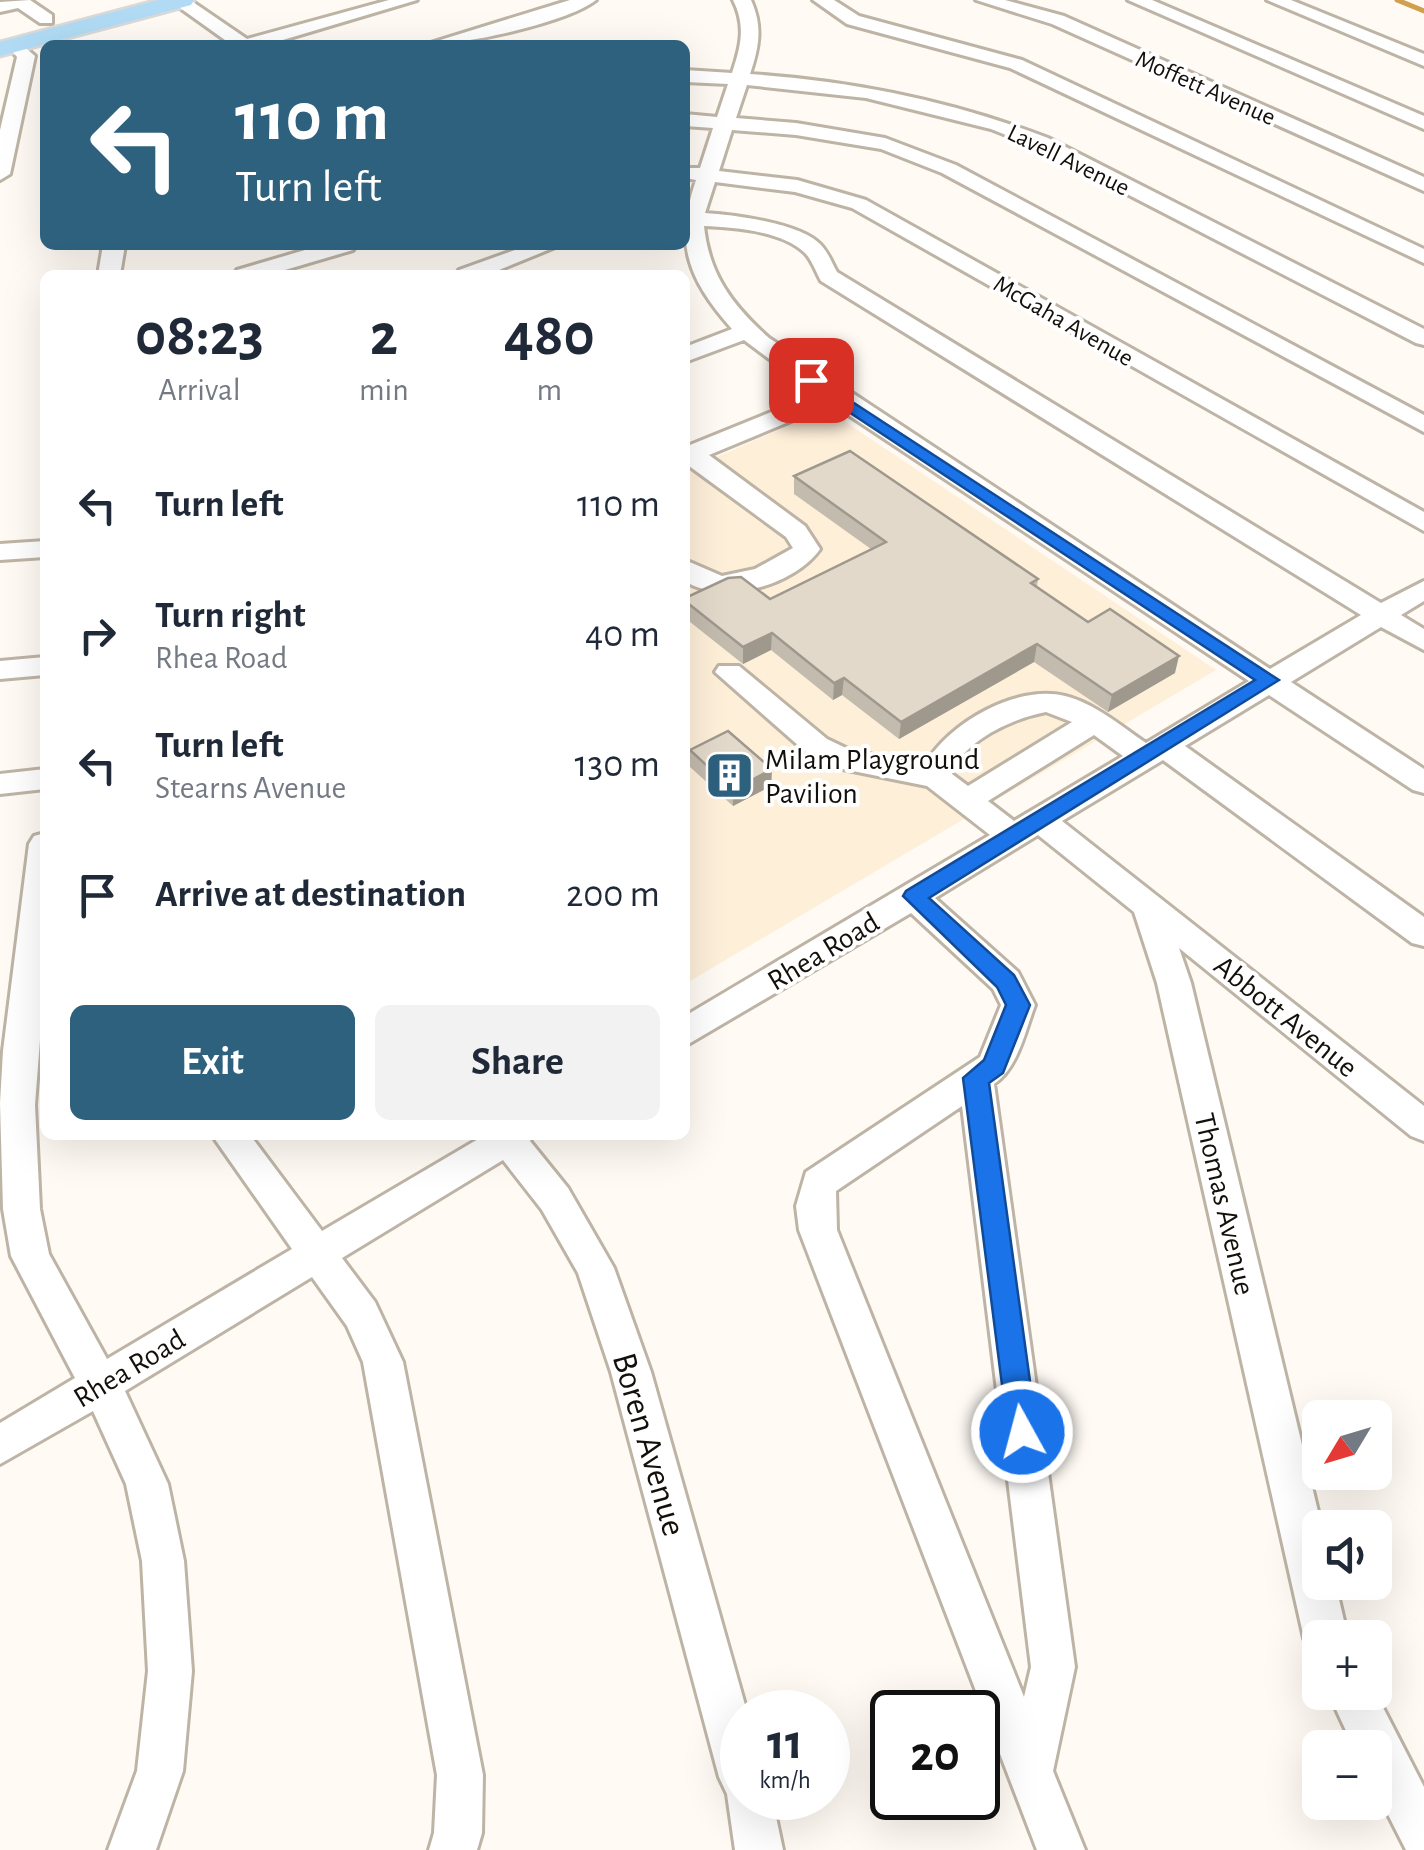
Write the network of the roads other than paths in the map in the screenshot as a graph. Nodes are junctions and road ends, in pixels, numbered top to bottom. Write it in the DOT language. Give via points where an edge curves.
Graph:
graph roads {
  1 [pos="118,0"];
  2 [pos="180,0"];
  3 [pos="408,0"];
  4 [pos="587,0"];
  5 [pos="742,0"];
  6 [pos="822,0"];
  7 [pos="985,0"];
  8 [pos="1137,0"];
  9 [pos="1276,0"];
  10 [pos="20,1"];
  11 [pos="0,7"];
  12 [pos="46,19"];
  13 [pos="238,40"];
  14 [pos="263,40"];
  15 [pos="455,40"];
  16 [pos="5,41"];
  17 [pos="1424,61"];
  18 [pos="690,76"];
  19 [pos="740,79"];
  20 [pos="690,120"];
  21 [pos="726,122"];
  22 [pos="1424,123"];
  23 [pos="696,173"];
  24 [pos="0,174"];
  25 [pos="1424,185"];
  26 [pos="690,212"];
  27 [pos="690,219"];
  28 [pos="690,223"];
  29 [pos="328,250"];
  30 [pos="535,250"];
  31 [pos="1424,256"];
  32 [pos="262,270"];
  33 [pos="481,270"];
  34 [pos="696,286"];
  35 [pos="746,331"];
  36 [pos="1424,338"];
  37 [pos="690,354"];
  38 [pos="834,395"];
  39 [pos="1424,424"];
  40 [pos="690,453"];
  41 [pos="690,455"];
  42 [pos="1424,523"];
  43 [pos="40,549"];
  44 [pos="0,552"];
  45 [pos="690,572"];
  46 [pos="1424,589"];
  47 [pos="1381,615"];
  48 [pos="1424,642"];
  49 [pos="40,666"];
  50 [pos="0,670"];
  51 [pos="728,672"];
  52 [pos="1270,680"];
  53 [pos="1092,724"];
  54 [pos="1155,751"];
  55 [pos="936,777"];
  56 [pos="40,780"];
  57 [pos="1424,783"];
  58 [pos="0,784"];
  59 [pos="966,801"];
  60 [pos="1027,829"];
  61 [pos="40,883"];
  62 [pos="914,896"];
  63 [pos="1148,906"];
  64 [pos="1424,934"];
  65 [pos="690,1030"];
  66 [pos="976,1078"];
  67 [pos="1424,1126"];
  68 [pos="234,1140"];
  69 [pos="503,1140"];
  70 [pos="512,1140"];
  71 [pos="319,1254"];
  72 [pos="99,1386"];
  73 [pos="0,1446"];
  74 [pos="1322,1620"];
  75 [pos="720,1697"];
  76 [pos="1359,1710"];
  77 [pos="1030,1771"];
  78 [pos="753,1820"];
  79 [pos="1424,1836"];
  80 [pos="132,1850"];
  81 [pos="453,1850"];
  82 [pos="759,1850"];
  83 [pos="1061,1850"];
  1 -- 12 [label="main road"];
  2 -- 13 [label="street"];
  2 -- 16 [label="main road"];
  3 -- 14 [label="street"];
  4 -- 15 [label="street"];
  5 -- 19 [label="street" via="750,47"];
  6 -- 31 [label="street" via="854,20 1016,64"];
  7 -- 25 [label="street, Moffett Avenue" via="1058,20"];
  8 -- 22 [label="street"];
  9 -- 17 [label="street"];
  10 -- 11 [label="street"];
  10 -- 12 [label="street"];
  12 -- 16 [label="main road"];
  16 -- 24 [label="street" via="26,56"];
  18 -- 19 [label="street, Lavell Avenue"];
  19 -- 21 [label="street"];
  19 -- 36 [label="street, Lavell Avenue" via="872,92 1011,130"];
  20 -- 21 [label="street"];
  21 -- 23 [label="street"];
  21 -- 39 [label="street" via="884,144 949,170"];
  23 -- 26 [label="street"];
  23 -- 42 [label="street, McGaha Avenue" via="797,186 874,212"];
  27 -- 47 [label="street" via="761,227 812,248 829,276"];
  28 -- 34 [label="street"];
  29 -- 32 [label="street"];
  30 -- 33 [label="street"];
  34 -- 35 [label="street"];
  35 -- 37 [label="street"];
  35 -- 38 [label="street"];
  38 -- 40 [label="street"];
  38 -- 52 [label="street"];
  41 -- 45 [label="street" via="796,532 807,549 792,566 720,584"];
  43 -- 44 [label="street"];
  46 -- 47 [label="street, Rhea Road"];
  47 -- 48 [label="street"];
  47 -- 52 [label="street, Rhea Road"];
  49 -- 50 [label="street"];
  51 -- 55 [label="street" via="817,746 844,759"];
  52 -- 54 [label="street, Rhea Road"];
  52 -- 57 [label="street"];
  53 -- 54 [label="street"];
  53 -- 55 [label="street" via="1060,704 1035,703 950,748"];
  53 -- 59 [label="street"];
  54 -- 60 [label="street, Rhea Road"];
  54 -- 64 [label="street"];
  55 -- 59 [label="street"];
  56 -- 58 [label="street"];
  59 -- 60 [label="street"];
  60 -- 62 [label="street, Rhea Road"];
  60 -- 63 [label="street"];
  61 -- 72 [label="street" via="13,1139 22,1232"];
  62 -- 65 [label="street, Rhea Road"];
  62 -- 66 [label="street" via="1006,981 1018,1005 994,1066"];
  63 -- 67 [label="street, Abbott Avenue"];
  63 -- 74 [label="street, Thomas Avenue" via="1174,983"];
  66 -- 77 [label="street" via="1053,1667"];
  66 -- 77 [label="street" via="819,1182 815,1206 818,1230"];
  68 -- 71 [label="street"];
  69 -- 71 [label="street, Rhea Road"];
  70 -- 75 [label="street, Boren Avenue" via="595,1268 631,1372"];
  71 -- 72 [label="street, Rhea Road"];
  71 -- 81 [label="street" via="361,1314 382,1362 460,1775"];
  72 -- 73 [label="street, Rhea Road"];
  72 -- 80 [label="street" via="147,1484 163,1561 167,1715 160,1770"];
  76 -- 79 [label="street"];
  77 -- 83 [label="street"];
  78 -- 82 [label="street"];
}
